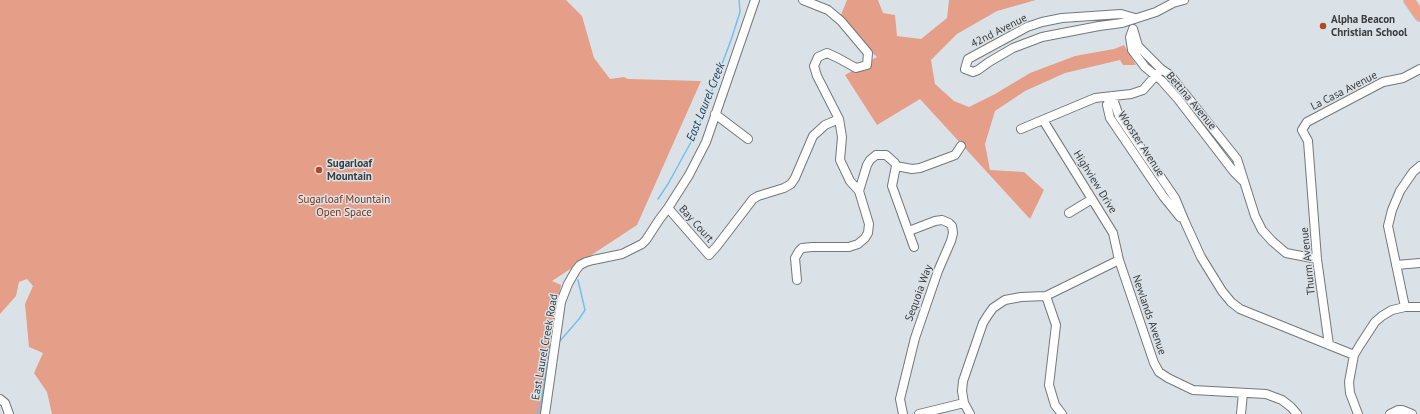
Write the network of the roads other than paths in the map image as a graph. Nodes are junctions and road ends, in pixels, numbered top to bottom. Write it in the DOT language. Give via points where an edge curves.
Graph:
graph roads {
  1 [pos="755,0"];
  2 [pos="803,0"];
  3 [pos="1184,0"];
  4 [pos="1409,0"];
  5 [pos="1420,16"];
  6 [pos="1135,18"];
  7 [pos="1133,29"];
  8 [pos="1161,69"];
  9 [pos="1420,69"];
  10 [pos="1156,76"];
  11 [pos="1112,96"];
  12 [pos="715,114"];
  13 [pos="839,119"];
  14 [pos="1043,120"];
  15 [pos="1021,129"];
  16 [pos="748,139"];
  17 [pos="961,146"];
  18 [pos="896,166"];
  19 [pos="1420,166"];
  20 [pos="1416,173"];
  21 [pos="1311,174"];
  22 [pos="1245,183"];
  23 [pos="860,191"];
  24 [pos="1092,198"];
  25 [pos="668,208"];
  26 [pos="1069,213"];
  27 [pos="910,231"];
  28 [pos="914,247"];
  29 [pos="1317,259"];
  30 [pos="1119,260"];
  31 [pos="1420,263"];
  32 [pos="1396,265"];
  33 [pos="797,280"];
  34 [pos="1046,296"];
  35 [pos="1404,307"];
  36 [pos="1420,307"];
  37 [pos="1329,345"];
  38 [pos="1354,356"];
  39 [pos="1242,393"];
  40 [pos="0,399"];
  41 [pos="964,403"];
  42 [pos="9,414"];
  43 [pos="545,414"];
  44 [pos="903,414"];
  45 [pos="919,414"];
  46 [pos="970,414"];
  47 [pos="1062,414"];
  48 [pos="1241,414"];
  49 [pos="1296,414"];
  50 [pos="1358,414"];
  51 [pos="1390,414"];
  52 [pos="1412,414"];
  1 -- 12 [label="street, East Laurel Creek Road"];
  2 -- 13 [label="street" via="828,10 841,21 868,53 867,65 856,68 827,53 818,57 814,66"];
  3 -- 6 [label="street, 42nd Avenue"];
  4 -- 5 [label="main road"];
  6 -- 6 [label="street, 42nd Avenue" via="1121,14 1042,22 1027,27 968,59 965,69 973,72 978,70 1014,48 1042,37 1122,23"];
  6 -- 7 [label="street, Bettina Avenue"];
  7 -- 8 [label="street, Bettina Avenue" via="1138,46"];
  7 -- 10 [label="street, Bettina Avenue" via="1130,38 1132,50"];
  8 -- 10 [label="street"];
  8 -- 22 [label="street, Bettina Avenue" via="1170,75 1237,159"];
  9 -- 21 [label="street, La Casa Avenue" via="1403,78 1383,82 1307,122 1302,130 1308,141"];
  10 -- 11 [label="street" via="1143,90"];
  10 -- 22 [label="street, Bettina Avenue" via="1178,99"];
  11 -- 14 [label="street" via="1095,98"];
  11 -- 37 [label="street, Wooster Avenue" via="1118,116 1175,198 1201,257 1231,302 1240,309"];
  12 -- 16 [label="street"];
  12 -- 25 [label="street, East Laurel Creek Road" via="706,142"];
  13 -- 23 [label="street" via="842,137 840,160 850,181"];
  13 -- 25 [label="street, Bay Court" via="825,125 813,136 796,178 791,184 753,199 709,255"];
  14 -- 15 [label="street"];
  14 -- 24 [label="street, Highview Drive"];
  17 -- 18 [label="street" via="955,155 920,168 912,170"];
  18 -- 23 [label="street" via="886,155 873,156 867,165"];
  18 -- 27 [label="street" via="892,186"];
  19 -- 20 [label="street"];
  20 -- 32 [label="street" via="1400,192 1388,226"];
  21 -- 29 [label="street, Thurm Avenue"];
  22 -- 29 [label="street, Bettina Avenue" via="1255,216 1262,230 1272,241 1286,253"];
  23 -- 33 [label="street" via="869,224 865,238 858,244 848,247 802,248 795,258"];
  24 -- 26 [label="street"];
  24 -- 30 [label="street, Highview Drive" via="1113,234"];
  25 -- 43 [label="street, East Laurel Creek Road" via="642,244 622,254 580,265 576,270 561,302"];
  27 -- 28 [label="street"];
  27 -- 44 [label="street, Sequoia Way" via="942,220 952,226 953,233 915,338 900,399"];
  29 -- 37 [label="street, Thurm Avenue"];
  30 -- 34 [label="street"];
  30 -- 39 [label="street, Newlands Avenue" via="1159,372 1192,390"];
  31 -- 32 [label="street"];
  32 -- 35 [label="street"];
  34 -- 41 [label="street" via="1005,300 988,315 963,381"];
  34 -- 47 [label="street" via="1056,328 1049,385"];
  35 -- 36 [label="street"];
  35 -- 38 [label="street" via="1392,310 1375,322"];
  37 -- 38 [label="street, Wooster Avenue"];
  38 -- 50 [label="street" via="1348,382"];
  39 -- 48 [label="street"];
  39 -- 49 [label="street, Newlands Avenue" via="1272,396 1282,400"];
  40 -- 42 [label="street" via="5,403"];
  41 -- 45 [label="street"];
  41 -- 46 [label="street"];
  51 -- 52 [label="street" via="1398,410"];
}
